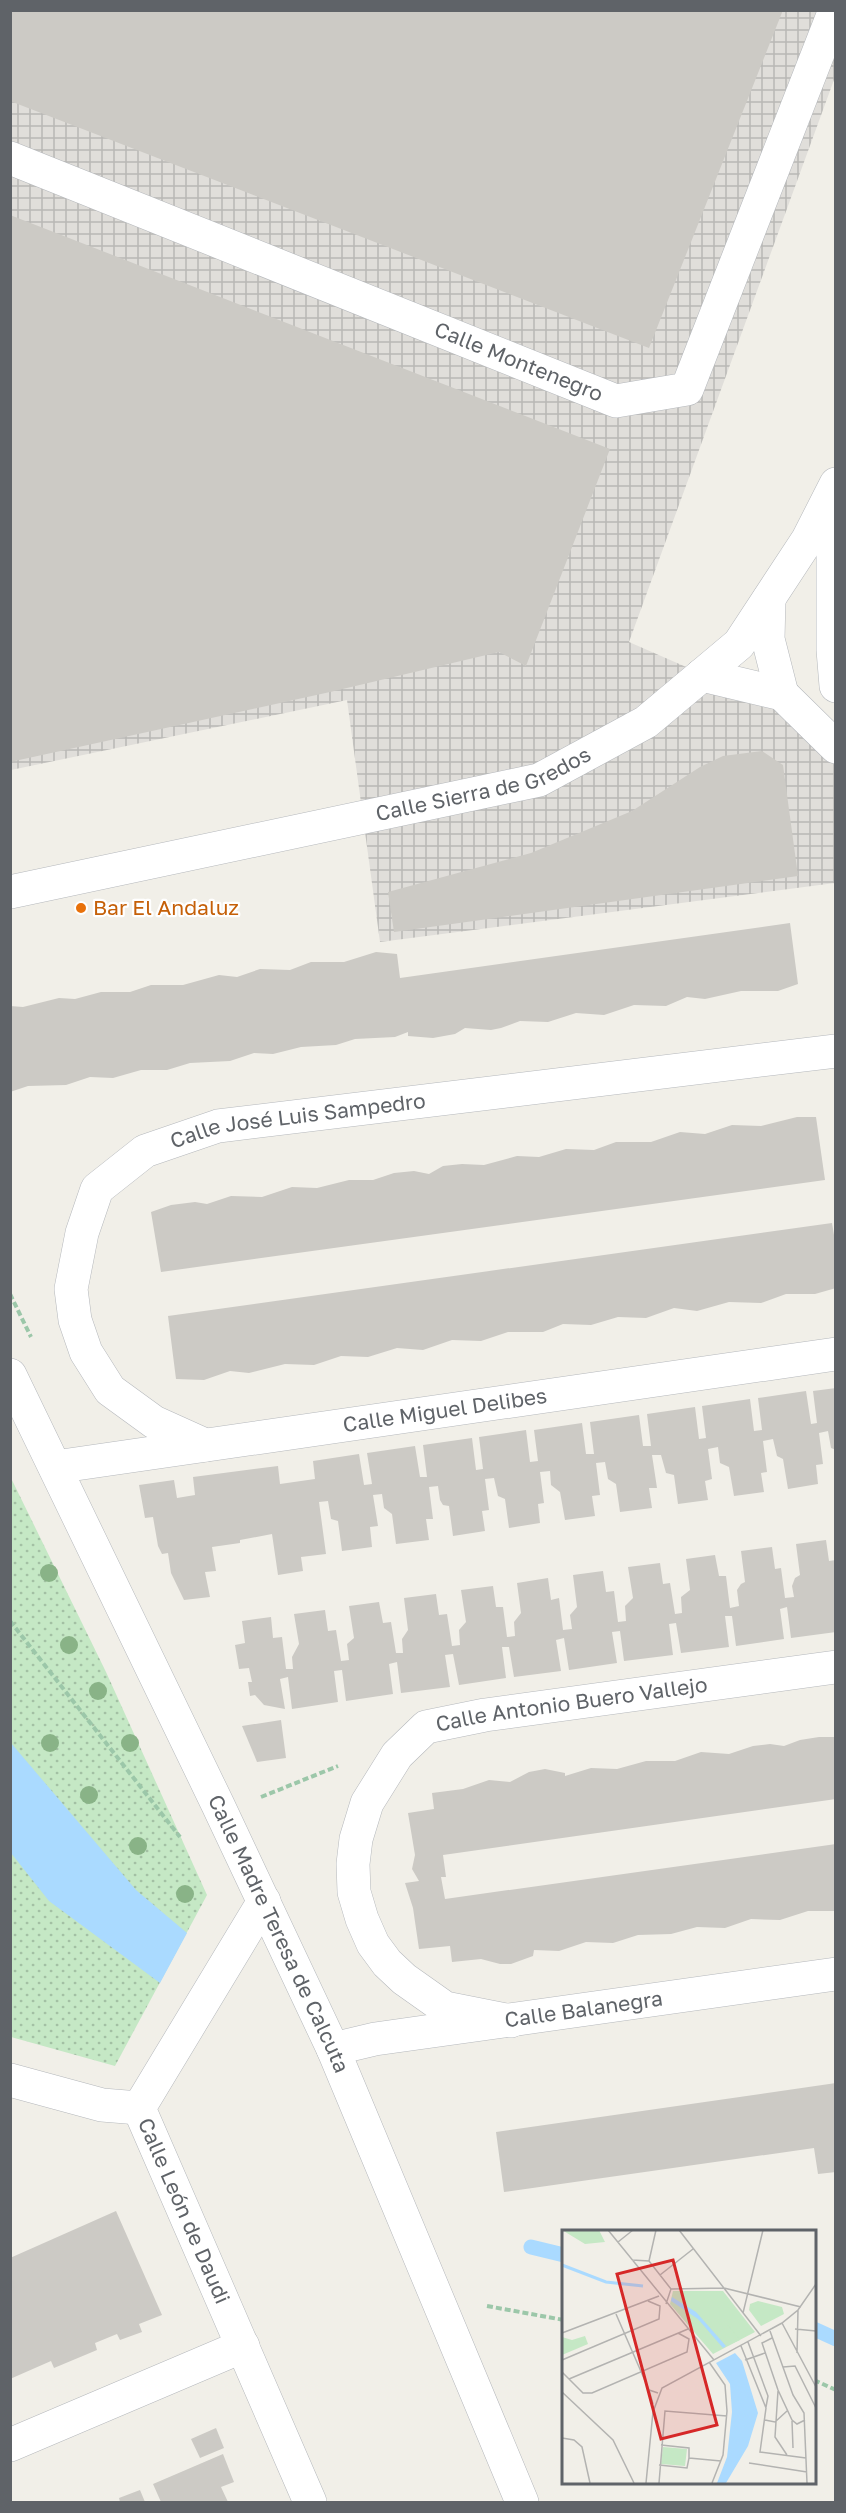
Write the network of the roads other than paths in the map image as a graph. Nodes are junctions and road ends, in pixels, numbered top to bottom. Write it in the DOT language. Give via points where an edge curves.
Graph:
graph roads {
  1 [pos="835,10"];
  2 [pos="10,158"];
  3 [pos="834,487"];
  4 [pos="769,599"];
  5 [pos="702,675"];
  6 [pos="836,686"];
  7 [pos="782,694"];
  8 [pos="836,747"];
  9 [pos="10,892"];
  10 [pos="836,1051"];
  11 [pos="836,1354"];
  12 [pos="10,1375"];
  13 [pos="205,1445"];
  14 [pos="55,1467"];
  15 [pos="836,1667"];
  16 [pos="264,1901"];
  17 [pos="836,1974"];
  18 [pos="511,2021"];
  19 [pos="333,2049"];
  20 [pos="10,2080"];
  21 [pos="139,2108"];
  22 [pos="243,2346"];
  23 [pos="10,2445"];
  24 [pos="310,2502"];
  25 [pos="522,2502"];
  1 -- 2 [label="street, Calle Montenegro" via="687,389 616,401"];
  3 -- 4 [label="street, Calle Sierra de Gredos" via="808,539"];
  3 -- 6 [label="street"];
  4 -- 5 [label="street, Calle Sierra de Gredos" via="739,644"];
  4 -- 7 [label="street" via="768,639"];
  5 -- 7 [label="street"];
  5 -- 9 [label="street, Calle Sierra de Gredos" via="646,722 539,780"];
  7 -- 8 [label="street"];
  10 -- 13 [label="street, Calle José Luis Sampedro" via="218,1126 145,1151 98,1190 82,1233 71,1289 75,1320 86,1352 110,1390 154,1422"];
  11 -- 13 [label="street, Calle Miguel Delibes"];
  12 -- 14 [label="street, Calle Madre Teresa de Calcuta"];
  13 -- 14 [label="street, Calle Miguel Delibes"];
  14 -- 16 [label="street, Calle Madre Teresa de Calcuta"];
  15 -- 18 [label="street, Calle Antonio Buero Vallejo" via="426,1727 397,1755 367,1803 356,1839 354,1892 362,1919 373,1944 404,1980 445,2008"];
  16 -- 19 [label="street, Calle Madre Teresa de Calcuta"];
  16 -- 21 [label="street, Calle León de Daudi"];
  17 -- 18 [label="street, Calle Balanegra"];
  18 -- 19 [label="street, Calle Balanegra" via="375,2039"];
  19 -- 25 [label="street, Calle Madre Teresa de Calcuta"];
  20 -- 21 [label="street" via="102,2105"];
  21 -- 22 [label="street, Calle León de Daudi"];
  22 -- 23 [label="street"];
  22 -- 24 [label="street, Calle León de Daudi"];
}
